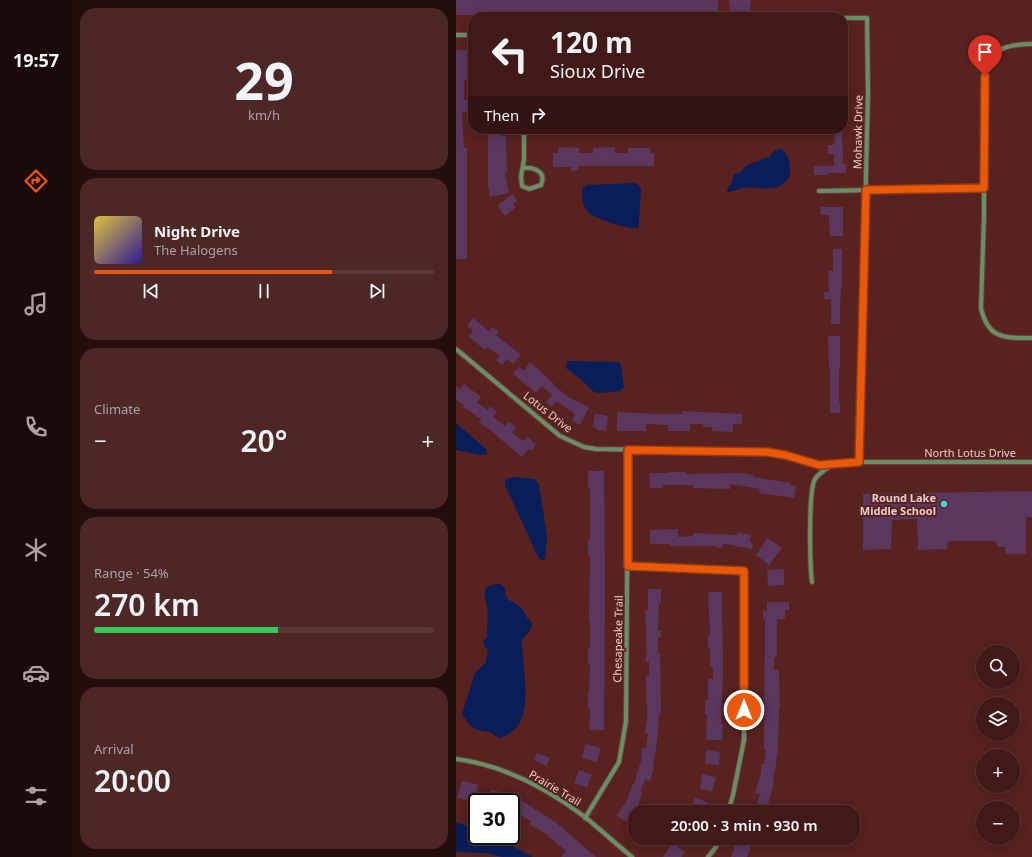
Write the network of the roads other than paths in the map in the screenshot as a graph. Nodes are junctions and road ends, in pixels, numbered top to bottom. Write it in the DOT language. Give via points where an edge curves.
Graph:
graph roads {
  1 [pos="848,18"];
  2 [pos="456,35"];
  3 [pos="468,35"];
  4 [pos="1032,44"];
  5 [pos="524,134"];
  6 [pos="523,168"];
  7 [pos="984,188"];
  8 [pos="866,190"];
  9 [pos="819,191"];
  10 [pos="1032,338"];
  11 [pos="456,349"];
  12 [pos="628,450"];
  13 [pos="859,462"];
  14 [pos="908,462"];
  15 [pos="1032,462"];
  16 [pos="834,464"];
  17 [pos="628,566"];
  18 [pos="812,582"];
  19 [pos="456,759"];
  20 [pos="730,805"];
  21 [pos="585,818"];
  22 [pos="717,845"];
  23 [pos="632,857"];
  24 [pos="708,857"];
  1 -- 8 [label="street, Mohawk Drive" via="867,18"];
  2 -- 3 [label="street"];
  4 -- 7 [label="street" via="999,50 990,57 985,68"];
  5 -- 6 [label="street"];
  6 -- 6 [label="street" via="522,186 529,189 541,185 542,174 538,170"];
  7 -- 8 [label="street"];
  7 -- 10 [label="street" via="981,308 983,319 989,329 998,336"];
  8 -- 9 [label="street"];
  8 -- 13 [label="street, Mohawk Drive"];
  11 -- 12 [label="street, Lotus Drive" via="560,436 584,447"];
  12 -- 16 [label="street, Lotus Drive" via="767,452 819,465"];
  12 -- 17 [label="street, Chesapeake Trail"];
  13 -- 14 [label="street, Lotus Drive"];
  13 -- 16 [label="street, Lotus Drive"];
  14 -- 15 [label="street, North Lotus Drive"];
  16 -- 18 [label="street" via="815,479 812,492"];
  17 -- 20 [label="street" via="744,571 744,740"];
  17 -- 21 [label="street, Chesapeake Trail" via="626,721 619,762"];
  19 -- 21 [label="street, Prairie Trail" via="492,766 518,777 550,794"];
  21 -- 23 [label="street, Prairie Trail"];
  22 -- 24 [label="street"];
}
